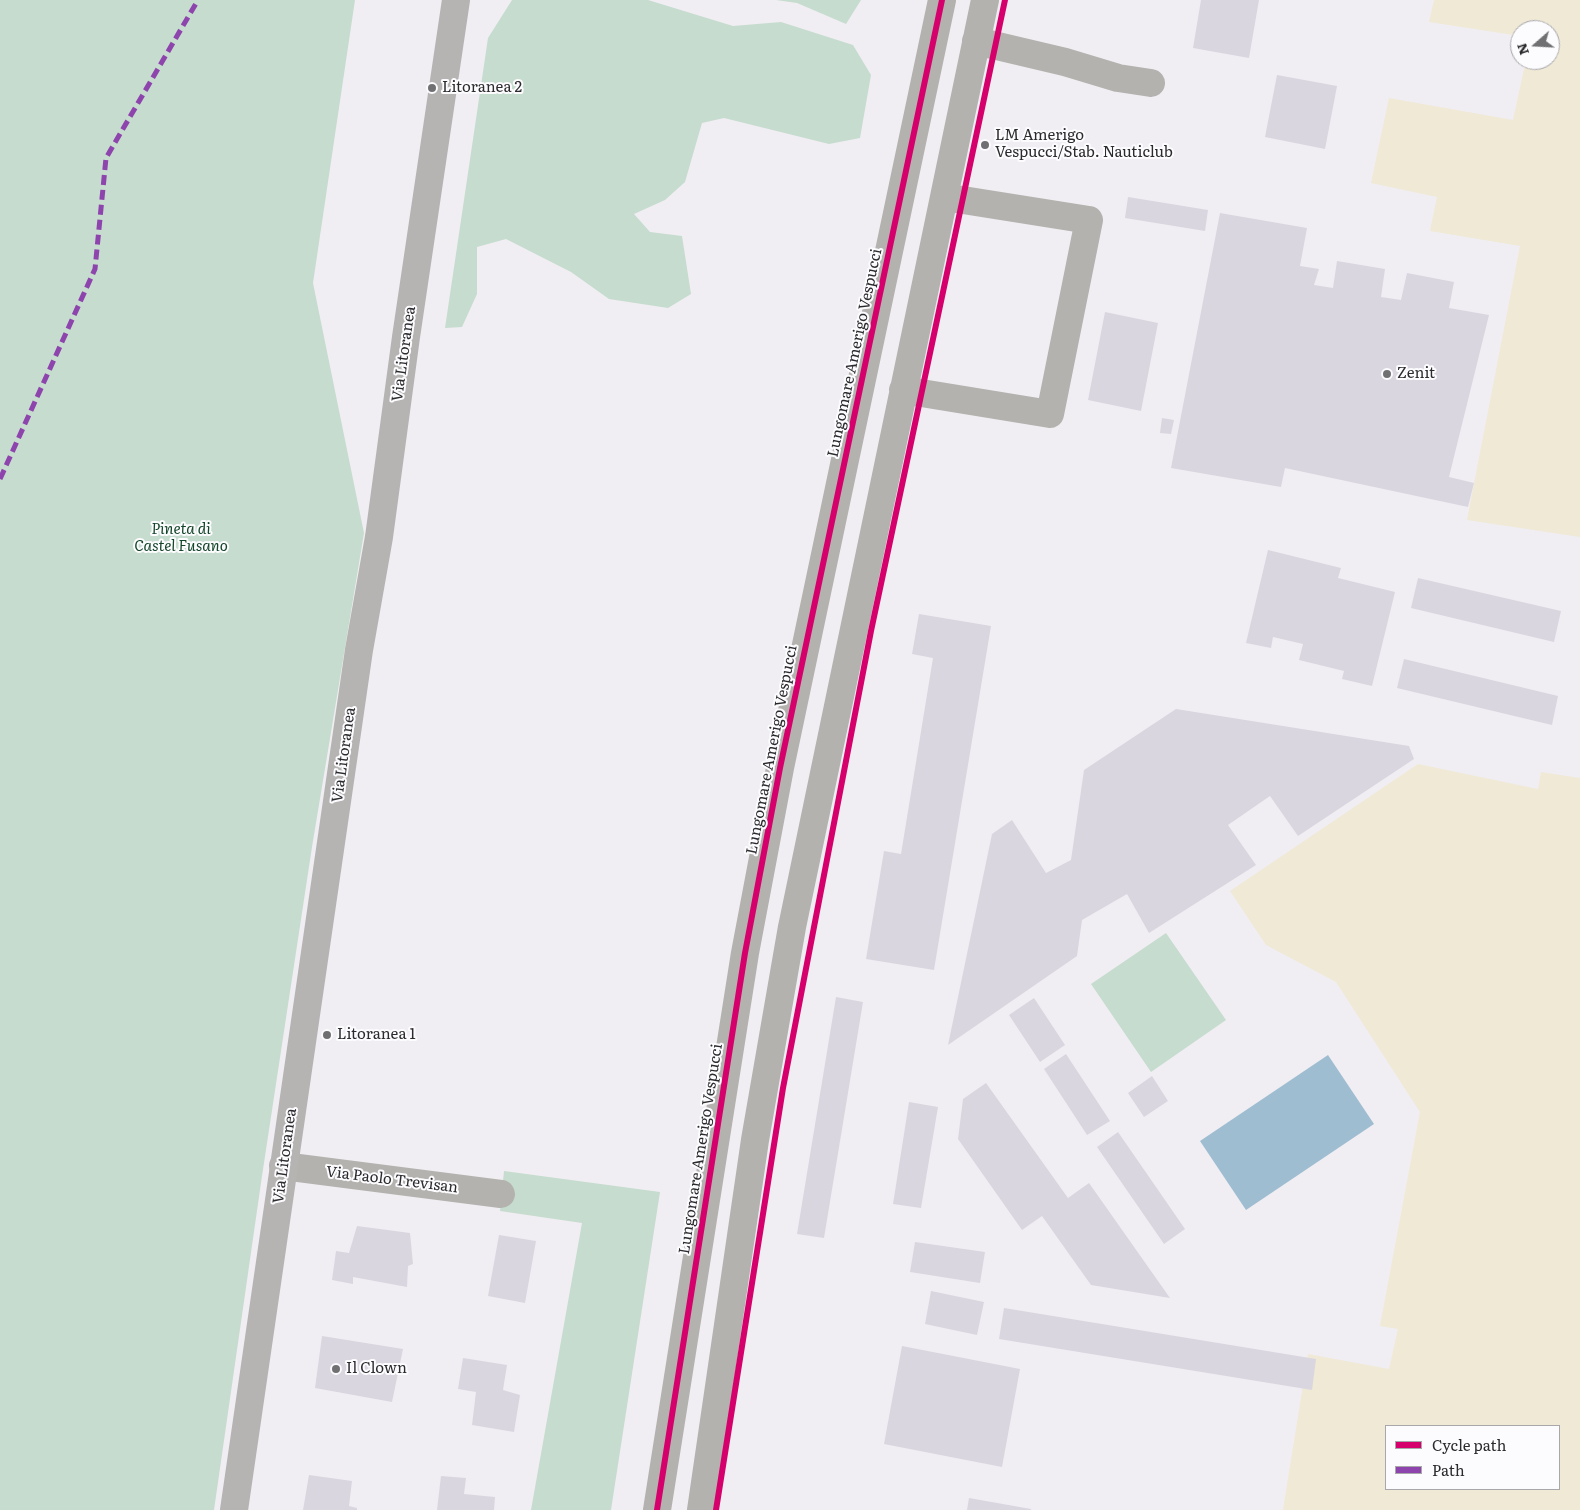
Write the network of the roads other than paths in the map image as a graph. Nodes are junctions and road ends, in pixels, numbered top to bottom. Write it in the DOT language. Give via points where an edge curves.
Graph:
graph roads {
  1 [pos="456,0"];
  2 [pos="942,0"];
  3 [pos="985,0"];
  4 [pos="933,44"];
  5 [pos="975,46"];
  6 [pos="1151,83"];
  7 [pos="944,197"];
  8 [pos="903,390"];
  9 [pos="745,953"];
  10 [pos="787,961"];
  11 [pos="283,1166"];
  12 [pos="501,1194"];
  13 [pos="234,1510"];
  14 [pos="657,1510"];
  15 [pos="701,1510"];
  1 -- 11 [label="main road, Via Litoranea" via="379,537 359,650"];
  2 -- 4 [label="street, Lungomare Amerigo Vespucci"];
  3 -- 5 [label="street"];
  4 -- 5 [label="street"];
  4 -- 9 [label="street, Lungomare Amerigo Vespucci" via="780,768"];
  5 -- 6 [label="street" via="1065,62 1118,78"];
  5 -- 7 [label="street"];
  7 -- 8 [label="street"];
  7 -- 8 [label="street" via="1089,220 1050,414"];
  8 -- 10 [label="street" via="822,776"];
  9 -- 10 [label="street"];
  9 -- 14 [label="street, Lungomare Amerigo Vespucci"];
  10 -- 15 [label="street" via="755,1140"];
  11 -- 12 [label="street, Via Paolo Trevisan"];
  11 -- 13 [label="main road, Via Litoranea"];
}
